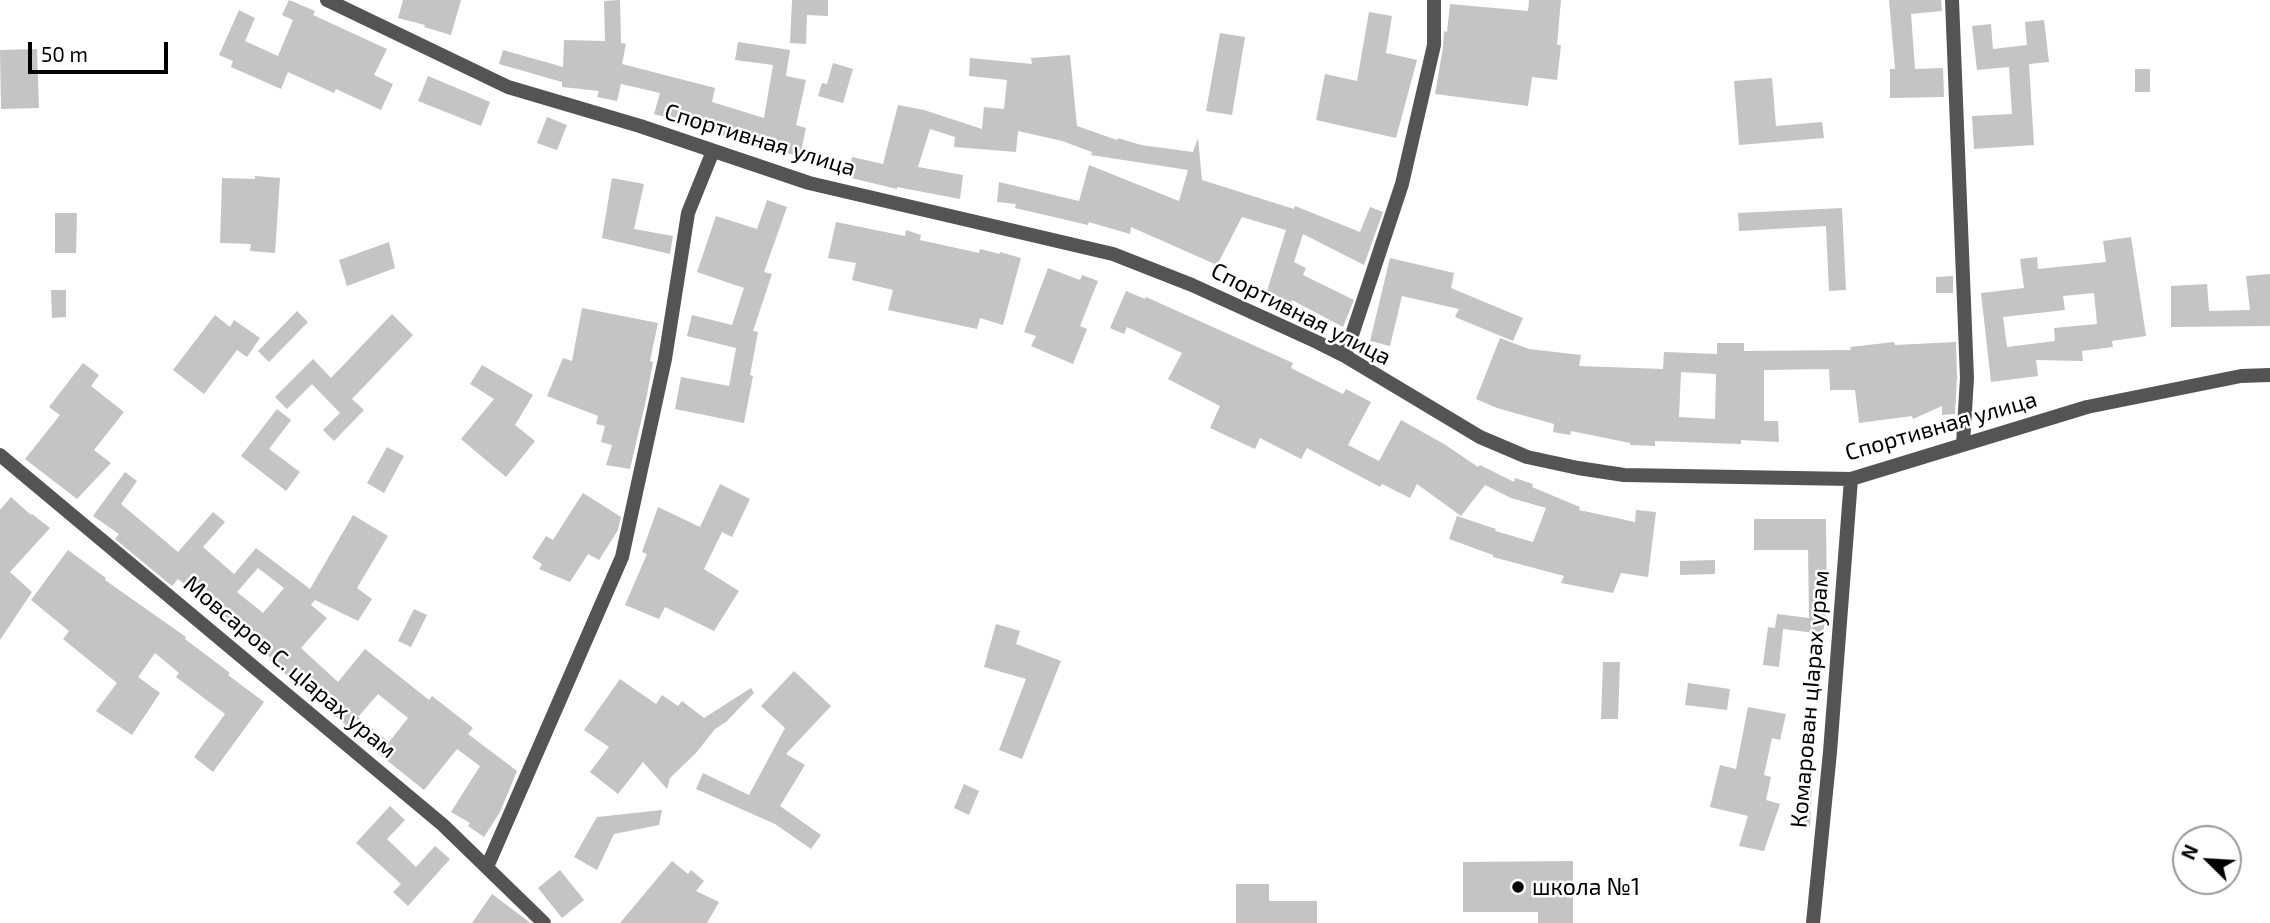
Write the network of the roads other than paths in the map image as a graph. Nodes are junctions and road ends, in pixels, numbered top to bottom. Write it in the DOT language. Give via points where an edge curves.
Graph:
graph roads {
  1 [pos="327,0"];
  2 [pos="1434,0"];
  3 [pos="1952,0"];
  4 [pos="713,151"];
  5 [pos="1345,356"];
  6 [pos="2270,375"];
  7 [pos="1963,444"];
  8 [pos="0,455"];
  9 [pos="1851,479"];
  10 [pos="487,867"];
  11 [pos="544,923"];
  12 [pos="1813,923"];
  1 -- 4 [label="street, Спортивная улица" via="508,87"];
  2 -- 5 [label="street" via="1434,45 1402,184"];
  3 -- 7 [label="street" via="1967,378"];
  4 -- 5 [label="street, Спортивная улица" via="809,183 1112,254 1192,285"];
  4 -- 10 [label="street" via="688,213 665,359 622,557"];
  5 -- 9 [label="street, Спортивная улица" via="1480,437 1527,457 1624,475"];
  6 -- 7 [label="street, Спортивная улица" via="2242,376 2087,407"];
  7 -- 9 [label="street, Спортивная улица"];
  8 -- 10 [label="street, Мовсаров С. цIарах урам" via="443,825"];
  9 -- 12 [label="street, Комарован цIарах урам"];
  10 -- 11 [label="street, Мовсаров С. цIарах урам"];
}
